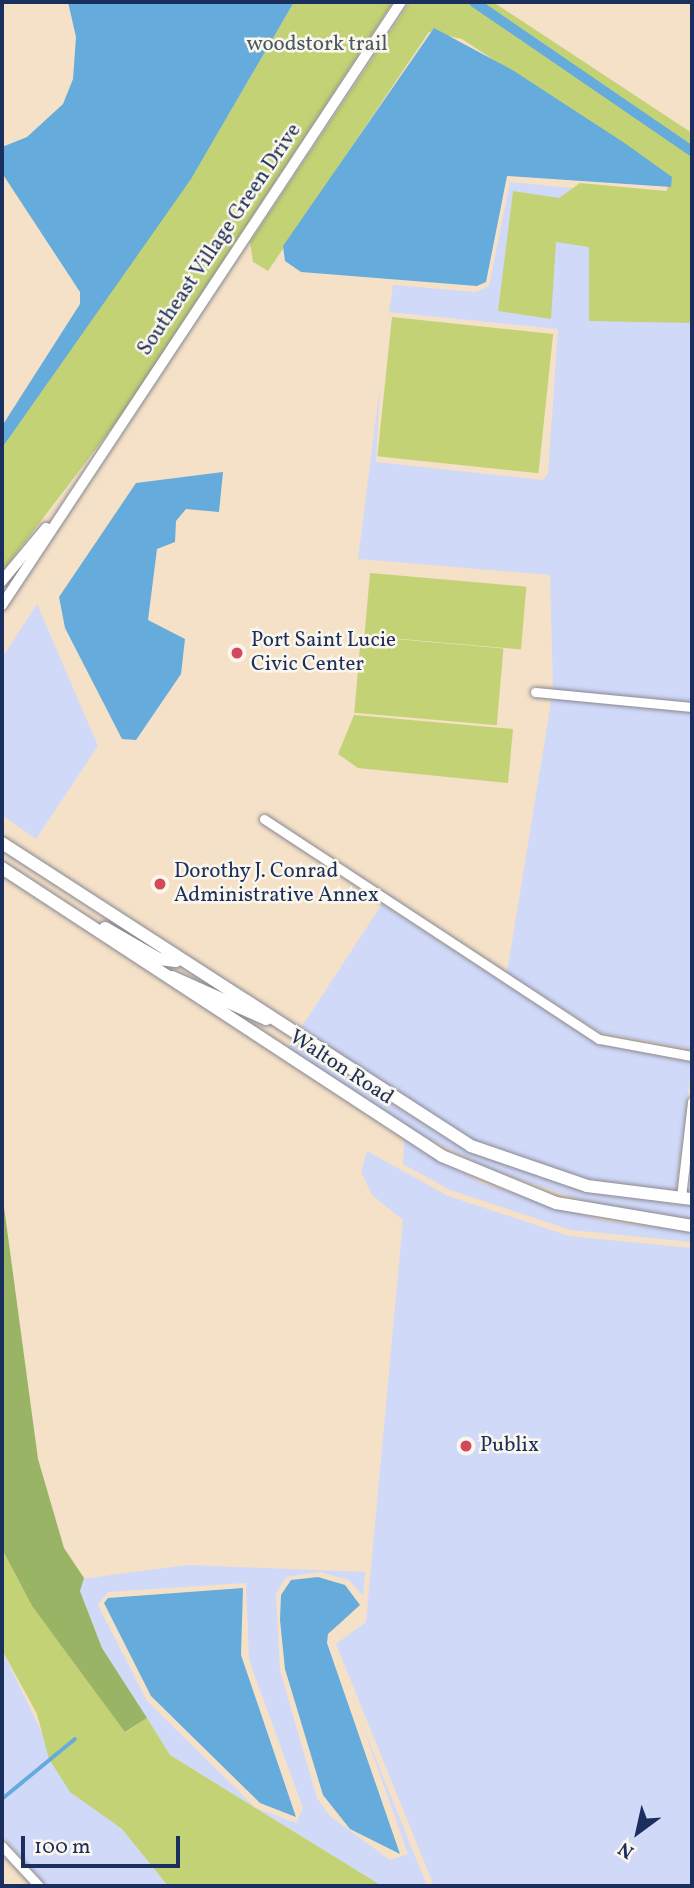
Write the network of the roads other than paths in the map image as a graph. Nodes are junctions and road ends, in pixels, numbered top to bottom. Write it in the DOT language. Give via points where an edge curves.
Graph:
graph roads {
  1 [pos="401,2"];
  2 [pos="70,499"];
  3 [pos="2,581"];
  4 [pos="2,606"];
  5 [pos="535,692"];
  6 [pos="692,707"];
  7 [pos="264,820"];
  8 [pos="2,843"];
  9 [pos="2,868"];
  10 [pos="75,916"];
  11 [pos="182,961"];
  12 [pos="165,976"];
  13 [pos="270,1019"];
  14 [pos="692,1056"];
  15 [pos="692,1102"];
  16 [pos="687,1198"];
  17 [pos="692,1226"];
  18 [pos="2,1846"];
  19 [pos="38,1886"];
  1 -- 2 [label="street, Southeast Village Green Drive"];
  2 -- 3 [label="street, Southeast Village Green Drive"];
  2 -- 4 [label="street, Southeast Village Green Drive"];
  5 -- 6 [label="street"];
  7 -- 14 [label="street" via="599,1039"];
  8 -- 11 [label="main road, Walton Road"];
  9 -- 10 [label="main road, Walton Road"];
  10 -- 11 [label="main road" via="159,959"];
  10 -- 12 [label="main road, Walton Road"];
  11 -- 13 [label="main road, Walton Road"];
  12 -- 13 [label="main road" via="186,980 243,1014"];
  12 -- 17 [label="main road, Walton Road" via="483,1177 602,1214"];
  13 -- 16 [label="main road, Walton Road" via="471,1146 587,1186"];
  15 -- 16 [label="street"];
  18 -- 19 [label="street"];
}
